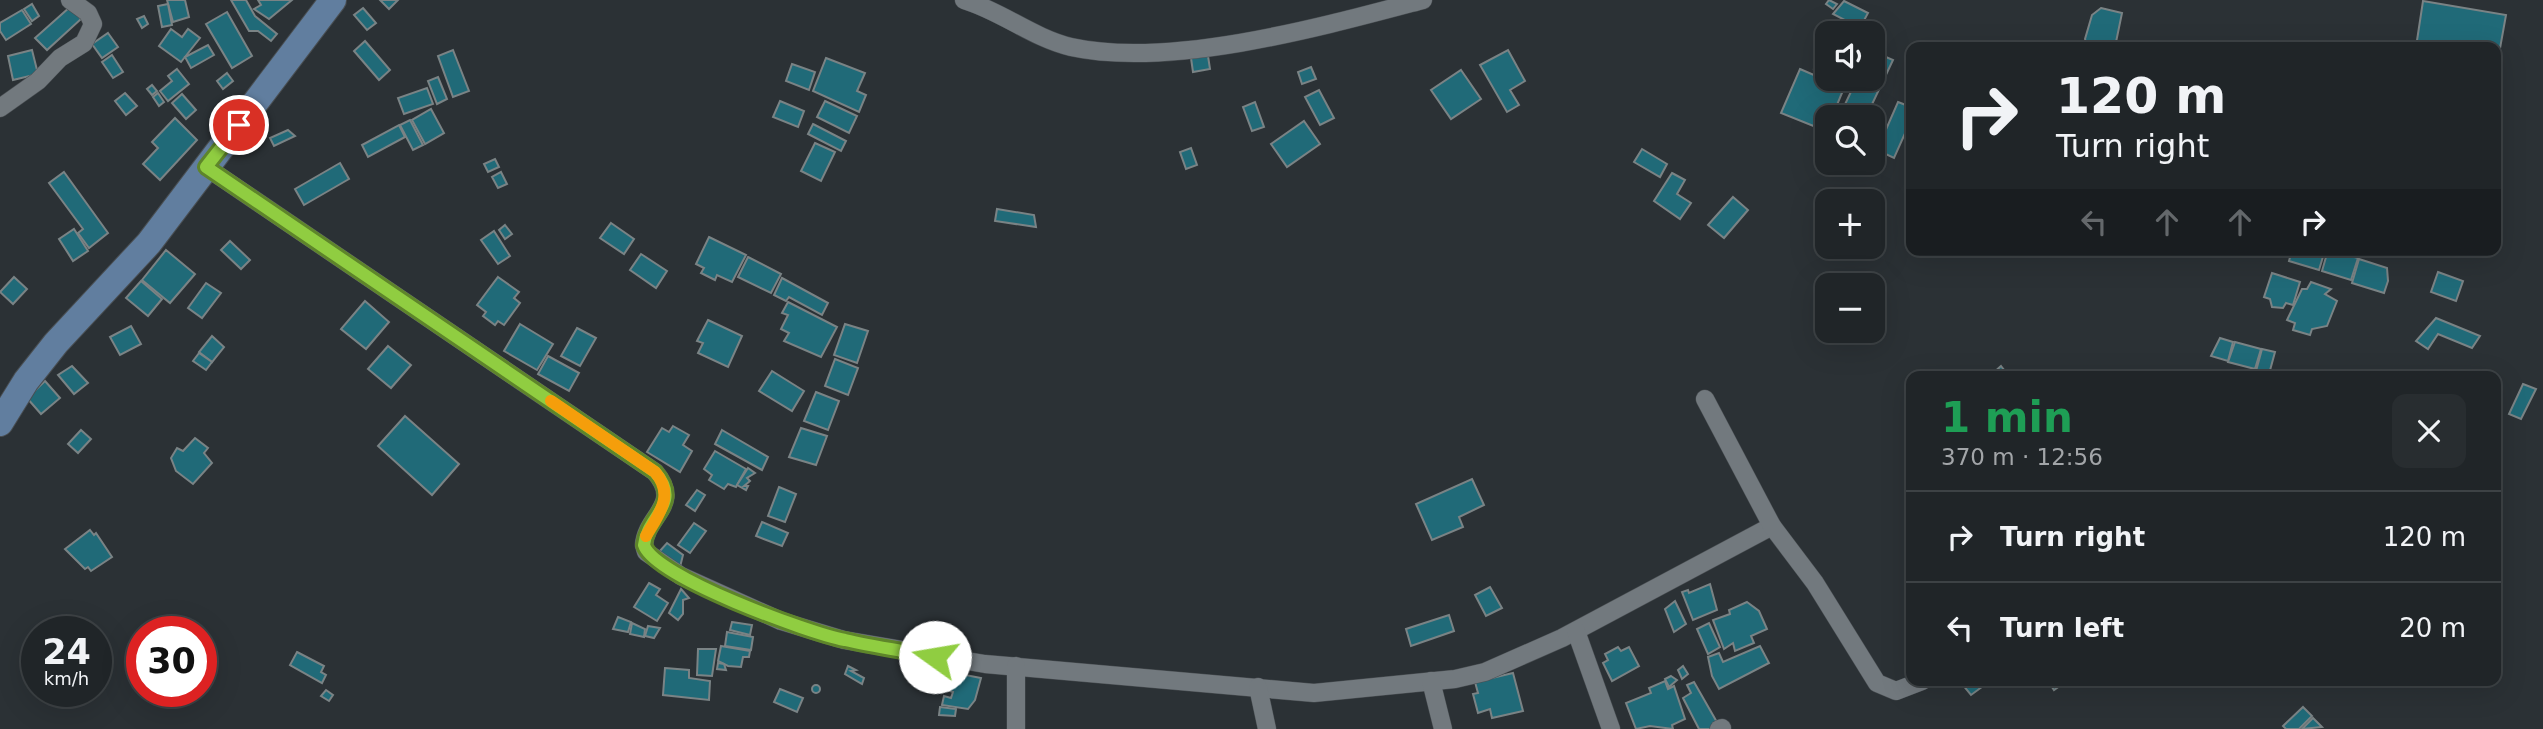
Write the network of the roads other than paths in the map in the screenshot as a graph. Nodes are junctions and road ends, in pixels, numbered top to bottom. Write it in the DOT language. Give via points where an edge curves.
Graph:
graph roads {
  1 [pos="70,0"];
  2 [pos="333,0"];
  3 [pos="964,0"];
  4 [pos="1423,0"];
  5 [pos="0,108"];
  6 [pos="206,167"];
  7 [pos="1705,399"];
  8 [pos="0,424"];
  9 [pos="1772,526"];
  10 [pos="1576,631"];
  11 [pos="1016,666"];
  12 [pos="1431,681"];
  13 [pos="1909,686"];
  14 [pos="1258,687"];
  15 [pos="1016,729"];
  16 [pos="1267,729"];
  17 [pos="1443,729"];
  18 [pos="1611,729"];
  1 -- 5 [label="street" via="88,13 93,24 83,43"];
  2 -- 6 [label="street"];
  3 -- 4 [label="street" via="1070,47 1125,53 1195,48 1310,30"];
  6 -- 8 [label="street" via="149,243 56,343"];
  6 -- 11 [label="street" via="655,472 666,499 644,545 646,552 681,576 781,621 844,640"];
  7 -- 9 [label="street"];
  9 -- 10 [label="street"];
  9 -- 13 [label="street" via="1815,583 1877,684 1896,691"];
  10 -- 12 [label="street" via="1485,673"];
  10 -- 18 [label="street"];
  11 -- 14 [label="street"];
  11 -- 15 [label="street"];
  12 -- 14 [label="street" via="1314,693"];
  12 -- 17 [label="street"];
  14 -- 16 [label="street"];
}
